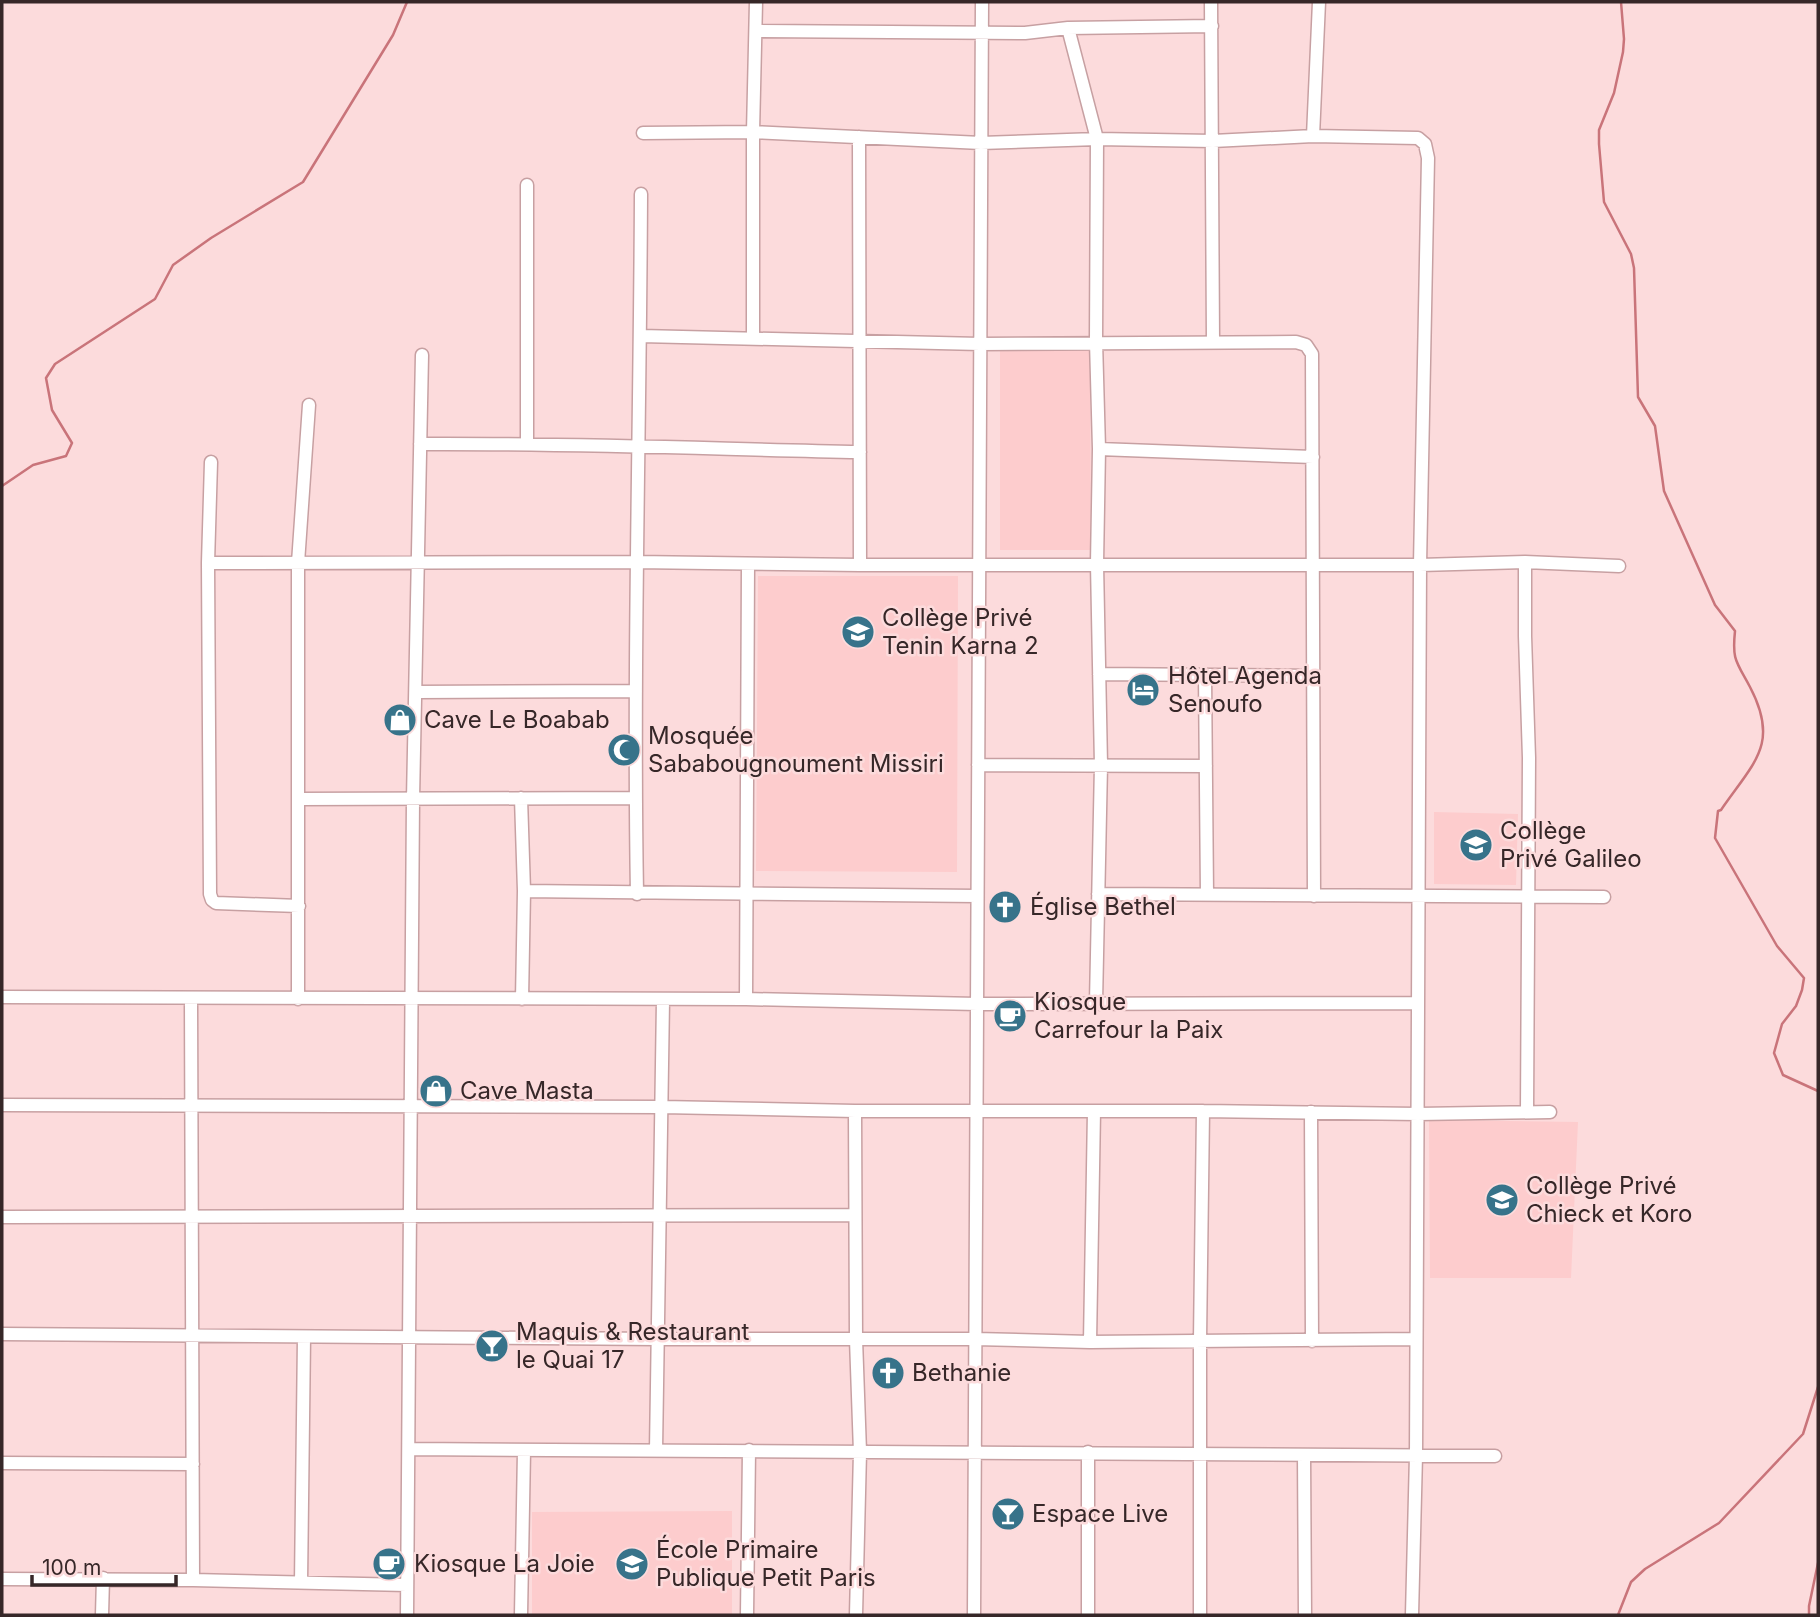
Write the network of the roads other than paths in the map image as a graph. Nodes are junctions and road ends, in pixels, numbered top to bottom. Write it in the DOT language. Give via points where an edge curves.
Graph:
graph roads {
  1 [pos="756,2"];
  2 [pos="982,2"];
  3 [pos="1212,2"];
  4 [pos="1319,2"];
  5 [pos="1212,26"];
  6 [pos="1068,28"];
  7 [pos="756,32"];
  8 [pos="984,33"];
  9 [pos="753,132"];
  10 [pos="643,133"];
  11 [pos="1313,136"];
  12 [pos="859,137"];
  13 [pos="1097,139"];
  14 [pos="1213,141"];
  15 [pos="981,143"];
  16 [pos="527,185"];
  17 [pos="641,194"];
  18 [pos="640,337"];
  19 [pos="752,338"];
  20 [pos="860,340"];
  21 [pos="1096,341"];
  22 [pos="1213,342"];
  23 [pos="980,344"];
  24 [pos="422,355"];
  25 [pos="309,405"];
  26 [pos="527,443"];
  27 [pos="420,444"];
  28 [pos="640,448"];
  29 [pos="1099,449"];
  30 [pos="860,452"];
  31 [pos="1313,457"];
  32 [pos="211,462"];
  33 [pos="636,562"];
  34 [pos="1525,562"];
  35 [pos="208,563"];
  36 [pos="298,563"];
  37 [pos="418,564"];
  38 [pos="748,564"];
  39 [pos="1097,564"];
  40 [pos="1314,564"];
  41 [pos="860,565"];
  42 [pos="979,565"];
  43 [pos="1420,565"];
  44 [pos="1619,566"];
  45 [pos="1099,674"];
  46 [pos="1205,675"];
  47 [pos="1314,676"];
  48 [pos="636,691"];
  49 [pos="417,692"];
  50 [pos="978,765"];
  51 [pos="1101,765"];
  52 [pos="1206,766"];
  53 [pos="521,798"];
  54 [pos="635,798"];
  55 [pos="299,799"];
  56 [pos="413,799"];
  57 [pos="524,891"];
  58 [pos="747,892"];
  59 [pos="637,894"];
  60 [pos="1098,894"];
  61 [pos="1207,895"];
  62 [pos="1527,895"];
  63 [pos="977,896"];
  64 [pos="1314,896"];
  65 [pos="1418,896"];
  66 [pos="1604,897"];
  67 [pos="299,906"];
  68 [pos="2,997"];
  69 [pos="191,999"];
  70 [pos="299,999"];
  71 [pos="522,999"];
  72 [pos="746,999"];
  73 [pos="412,1000"];
  74 [pos="663,1000"];
  75 [pos="1096,1002"];
  76 [pos="1418,1003"];
  77 [pos="976,1004"];
  78 [pos="191,1104"];
  79 [pos="2,1105"];
  80 [pos="662,1107"];
  81 [pos="412,1108"];
  82 [pos="855,1111"];
  83 [pos="976,1111"];
  84 [pos="1094,1111"];
  85 [pos="1203,1111"];
  86 [pos="1311,1112"];
  87 [pos="1527,1112"];
  88 [pos="1550,1112"];
  89 [pos="1418,1114"];
  90 [pos="192,1215"];
  91 [pos="658,1215"];
  92 [pos="855,1215"];
  93 [pos="2,1217"];
  94 [pos="412,1217"];
  95 [pos="2,1334"];
  96 [pos="192,1334"];
  97 [pos="304,1337"];
  98 [pos="410,1338"];
  99 [pos="657,1339"];
  100 [pos="856,1339"];
  101 [pos="975,1339"];
  102 [pos="1416,1339"];
  103 [pos="1200,1340"];
  104 [pos="1312,1341"];
  105 [pos="1090,1342"];
  106 [pos="409,1449"];
  107 [pos="656,1450"];
  108 [pos="749,1450"];
  109 [pos="524,1451"];
  110 [pos="1087,1451"];
  111 [pos="860,1452"];
  112 [pos="976,1453"];
  113 [pos="1201,1455"];
  114 [pos="1304,1455"];
  115 [pos="1416,1455"];
  116 [pos="1495,1456"];
  117 [pos="2,1463"];
  118 [pos="193,1464"];
  119 [pos="103,1578"];
  120 [pos="2,1579"];
  121 [pos="194,1580"];
  122 [pos="301,1583"];
  123 [pos="407,1585"];
  124 [pos="102,1615"];
  125 [pos="407,1615"];
  126 [pos="521,1615"];
  127 [pos="747,1615"];
  128 [pos="856,1615"];
  129 [pos="974,1615"];
  130 [pos="1088,1615"];
  131 [pos="1200,1615"];
  132 [pos="1305,1615"];
  133 [pos="1412,1615"];
  1 -- 7 [label="street"];
  2 -- 8 [label="street"];
  3 -- 5 [label="street"];
  4 -- 11 [label="street"];
  5 -- 6 [label="street"];
  5 -- 14 [label="street"];
  6 -- 8 [label="street"];
  6 -- 13 [label="street"];
  7 -- 8 [label="street"];
  7 -- 9 [label="street"];
  8 -- 15 [label="street"];
  9 -- 10 [label="street"];
  9 -- 12 [label="street"];
  9 -- 19 [label="street"];
  11 -- 14 [label="street"];
  11 -- 43 [label="street" via="1418,138 1425,144"];
  12 -- 15 [label="street"];
  12 -- 20 [label="street"];
  13 -- 14 [label="street"];
  13 -- 15 [label="street"];
  13 -- 21 [label="street"];
  14 -- 22 [label="street"];
  15 -- 23 [label="street"];
  16 -- 26 [label="street"];
  17 -- 18 [label="street"];
  18 -- 19 [label="street"];
  18 -- 28 [label="street"];
  19 -- 20 [label="street"];
  20 -- 23 [label="street"];
  20 -- 30 [label="street"];
  21 -- 22 [label="street"];
  21 -- 23 [label="street"];
  21 -- 29 [label="street"];
  22 -- 31 [label="street" via="1306,345 1312,354"];
  23 -- 42 [label="street"];
  24 -- 27 [label="street"];
  25 -- 36 [label="street"];
  26 -- 27 [label="street"];
  26 -- 28 [label="street"];
  27 -- 37 [label="street"];
  28 -- 30 [label="street"];
  28 -- 33 [label="street"];
  29 -- 31 [label="street"];
  29 -- 39 [label="street"];
  30 -- 41 [label="street"];
  31 -- 40 [label="street"];
  32 -- 35 [label="street"];
  33 -- 37 [label="street"];
  33 -- 38 [label="street"];
  33 -- 48 [label="street"];
  34 -- 43 [label="street"];
  34 -- 44 [label="street"];
  34 -- 62 [label="street"];
  35 -- 36 [label="street"];
  35 -- 67 [label="street" via="210,894 216,903"];
  36 -- 37 [label="street"];
  36 -- 55 [label="street"];
  37 -- 49 [label="street"];
  38 -- 41 [label="street"];
  38 -- 58 [label="street"];
  39 -- 40 [label="street"];
  39 -- 42 [label="street"];
  39 -- 45 [label="street"];
  40 -- 43 [label="street"];
  40 -- 47 [label="street"];
  41 -- 42 [label="street"];
  42 -- 50 [label="street"];
  43 -- 65 [label="street"];
  45 -- 46 [label="street"];
  45 -- 51 [label="street"];
  46 -- 47 [label="street"];
  46 -- 52 [label="street"];
  47 -- 64 [label="street"];
  48 -- 49 [label="street"];
  48 -- 54 [label="street"];
  49 -- 56 [label="street"];
  50 -- 51 [label="street"];
  50 -- 63 [label="street"];
  51 -- 52 [label="street"];
  51 -- 60 [label="street"];
  52 -- 61 [label="street"];
  53 -- 54 [label="street"];
  53 -- 56 [label="street"];
  53 -- 57 [label="street"];
  54 -- 59 [label="street"];
  55 -- 56 [label="street"];
  55 -- 67 [label="street"];
  56 -- 73 [label="street"];
  57 -- 59 [label="street"];
  57 -- 71 [label="street"];
  58 -- 59 [label="street"];
  58 -- 63 [label="street"];
  58 -- 72 [label="street"];
  60 -- 61 [label="street"];
  60 -- 75 [label="street"];
  61 -- 64 [label="street"];
  62 -- 65 [label="street"];
  62 -- 66 [label="street"];
  62 -- 87 [label="street"];
  63 -- 77 [label="street"];
  64 -- 65 [label="street"];
  65 -- 76 [label="street"];
  67 -- 70 [label="street"];
  68 -- 69 [label="street"];
  69 -- 70 [label="street"];
  69 -- 78 [label="street"];
  70 -- 73 [label="street"];
  71 -- 73 [label="street"];
  71 -- 74 [label="street"];
  72 -- 74 [label="street"];
  72 -- 77 [label="street"];
  73 -- 81 [label="street"];
  74 -- 80 [label="street"];
  75 -- 76 [label="street"];
  75 -- 77 [label="street"];
  76 -- 89 [label="street"];
  77 -- 83 [label="street"];
  78 -- 79 [label="street"];
  78 -- 81 [label="street"];
  78 -- 90 [label="street"];
  80 -- 81 [label="street"];
  80 -- 82 [label="street"];
  80 -- 91 [label="street"];
  81 -- 94 [label="street"];
  82 -- 83 [label="street"];
  82 -- 92 [label="street"];
  83 -- 84 [label="street"];
  83 -- 101 [label="street"];
  84 -- 85 [label="street"];
  84 -- 105 [label="street"];
  85 -- 86 [label="street"];
  85 -- 103 [label="street"];
  86 -- 89 [label="street"];
  86 -- 104 [label="street"];
  87 -- 88 [label="street"];
  87 -- 89 [label="street"];
  89 -- 102 [label="street"];
  90 -- 93 [label="street"];
  90 -- 94 [label="street"];
  90 -- 96 [label="street"];
  91 -- 92 [label="street"];
  91 -- 94 [label="street"];
  91 -- 99 [label="street"];
  92 -- 100 [label="street"];
  94 -- 98 [label="street"];
  95 -- 96 [label="street"];
  96 -- 97 [label="street"];
  96 -- 118 [label="street"];
  97 -- 98 [label="street"];
  97 -- 122 [label="street"];
  98 -- 99 [label="street"];
  98 -- 106 [label="street"];
  99 -- 100 [label="street"];
  99 -- 107 [label="street"];
  100 -- 101 [label="street"];
  100 -- 111 [label="street"];
  101 -- 105 [label="street"];
  101 -- 112 [label="street"];
  102 -- 104 [label="street"];
  102 -- 115 [label="street"];
  103 -- 104 [label="street"];
  103 -- 105 [label="street"];
  103 -- 113 [label="street"];
  106 -- 109 [label="street"];
  106 -- 123 [label="street"];
  107 -- 108 [label="street"];
  107 -- 109 [label="street"];
  108 -- 111 [label="street"];
  108 -- 127 [label="street"];
  109 -- 126 [label="street"];
  110 -- 112 [label="street"];
  110 -- 113 [label="street"];
  110 -- 130 [label="street"];
  111 -- 112 [label="street"];
  111 -- 128 [label="street"];
  112 -- 129 [label="street"];
  113 -- 114 [label="street"];
  113 -- 131 [label="street"];
  114 -- 115 [label="street"];
  114 -- 132 [label="street"];
  115 -- 116 [label="street"];
  115 -- 133 [label="street"];
  117 -- 118 [label="street"];
  118 -- 121 [label="street"];
  119 -- 120 [label="street"];
  119 -- 121 [label="street"];
  119 -- 124 [label="street"];
  121 -- 122 [label="street"];
  122 -- 123 [label="street"];
  123 -- 125 [label="street"];
}
